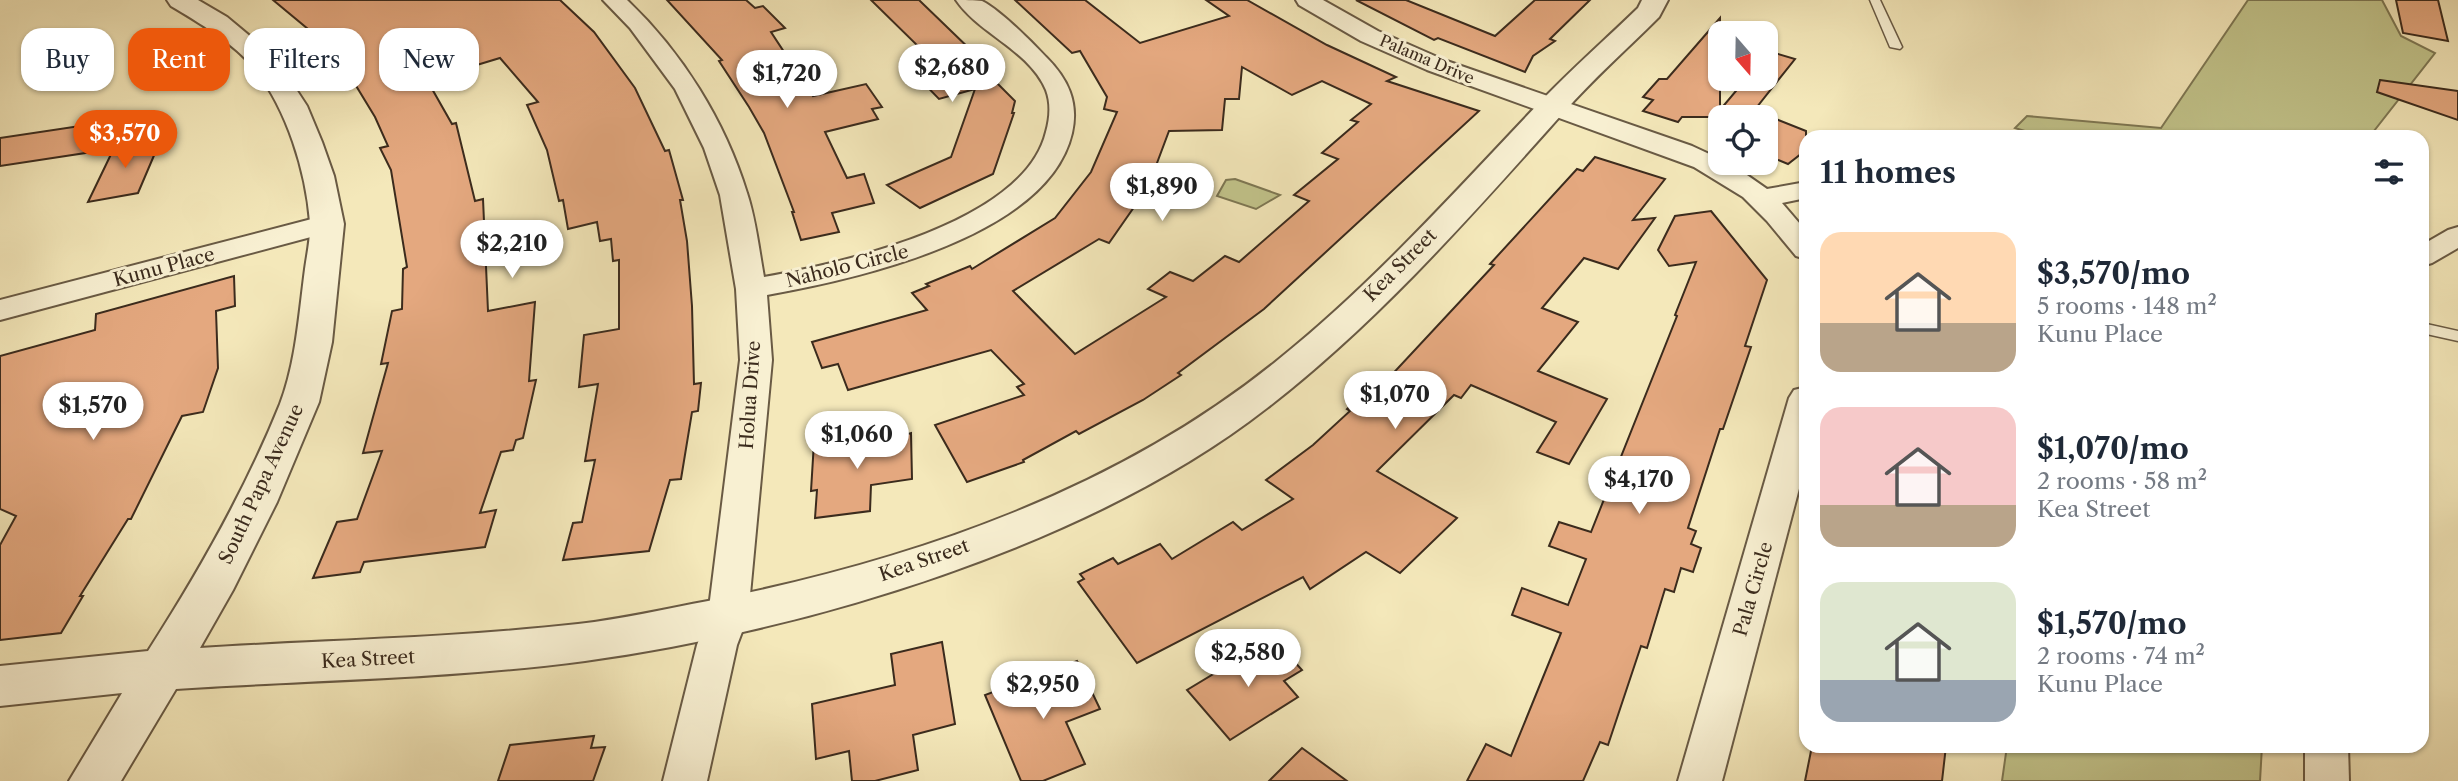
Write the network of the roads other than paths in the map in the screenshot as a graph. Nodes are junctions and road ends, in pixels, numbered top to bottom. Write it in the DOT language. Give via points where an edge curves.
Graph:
graph roads {
  1 [pos="180,0"];
  2 [pos="614,0"];
  3 [pos="967,0"];
  4 [pos="1307,0"];
  5 [pos="1655,0"];
  6 [pos="1875,0"];
  7 [pos="1896,47"];
  8 [pos="1553,106"];
  9 [pos="1799,191"];
  10 [pos="1761,198"];
  11 [pos="327,224"];
  12 [pos="2458,236"];
  13 [pos="1799,241"];
  14 [pos="2429,253"];
  15 [pos="751,289"];
  16 [pos="0,310"];
  17 [pos="2429,330"];
  18 [pos="2458,336"];
  19 [pos="1799,423"];
  20 [pos="728,616"];
  21 [pos="161,670"];
  22 [pos="0,686"];
  23 [pos="2328,753"];
  24 [pos="94,781"];
  25 [pos="685,781"];
  26 [pos="1700,781"];
  27 [pos="2328,781"];
  1 -- 11 [label="street, South Papa Avenue" via="218,23 265,63 307,142"];
  2 -- 15 [label="street, Holua Drive" via="638,23 687,88 717,148 734,195"];
  3 -- 15 [label="street, Naholo Circle" via="1027,52 1057,86 1063,112 1061,129 1044,167 1012,197 939,241 883,261"];
  4 -- 8 [label="street, Palama Drive" via="1402,51"];
  5 -- 8 [label="street, Kea Street" via="1650,12"];
  6 -- 7 [label="lane"];
  8 -- 10 [label="street" via="1705,161"];
  8 -- 20 [label="street, Kea Street" via="1303,359 1205,432 1095,493 938,558 805,599"];
  9 -- 10 [label="street"];
  10 -- 13 [label="street"];
  11 -- 16 [label="street, Kunu Place"];
  11 -- 21 [label="street, South Papa Avenue" via="314,342 300,402 211,590"];
  12 -- 14 [label="street"];
  15 -- 20 [label="street, Holua Drive" via="756,360"];
  17 -- 18 [label="lane"];
  19 -- 26 [label="street, Pala Circle"];
  20 -- 21 [label="street, Kea Street" via="585,642"];
  20 -- 25 [label="street, Holua Drive"];
  21 -- 22 [label="street, Kea Street"];
  21 -- 24 [label="street, South Papa Avenue"];
  23 -- 27 [label="street"];
}
